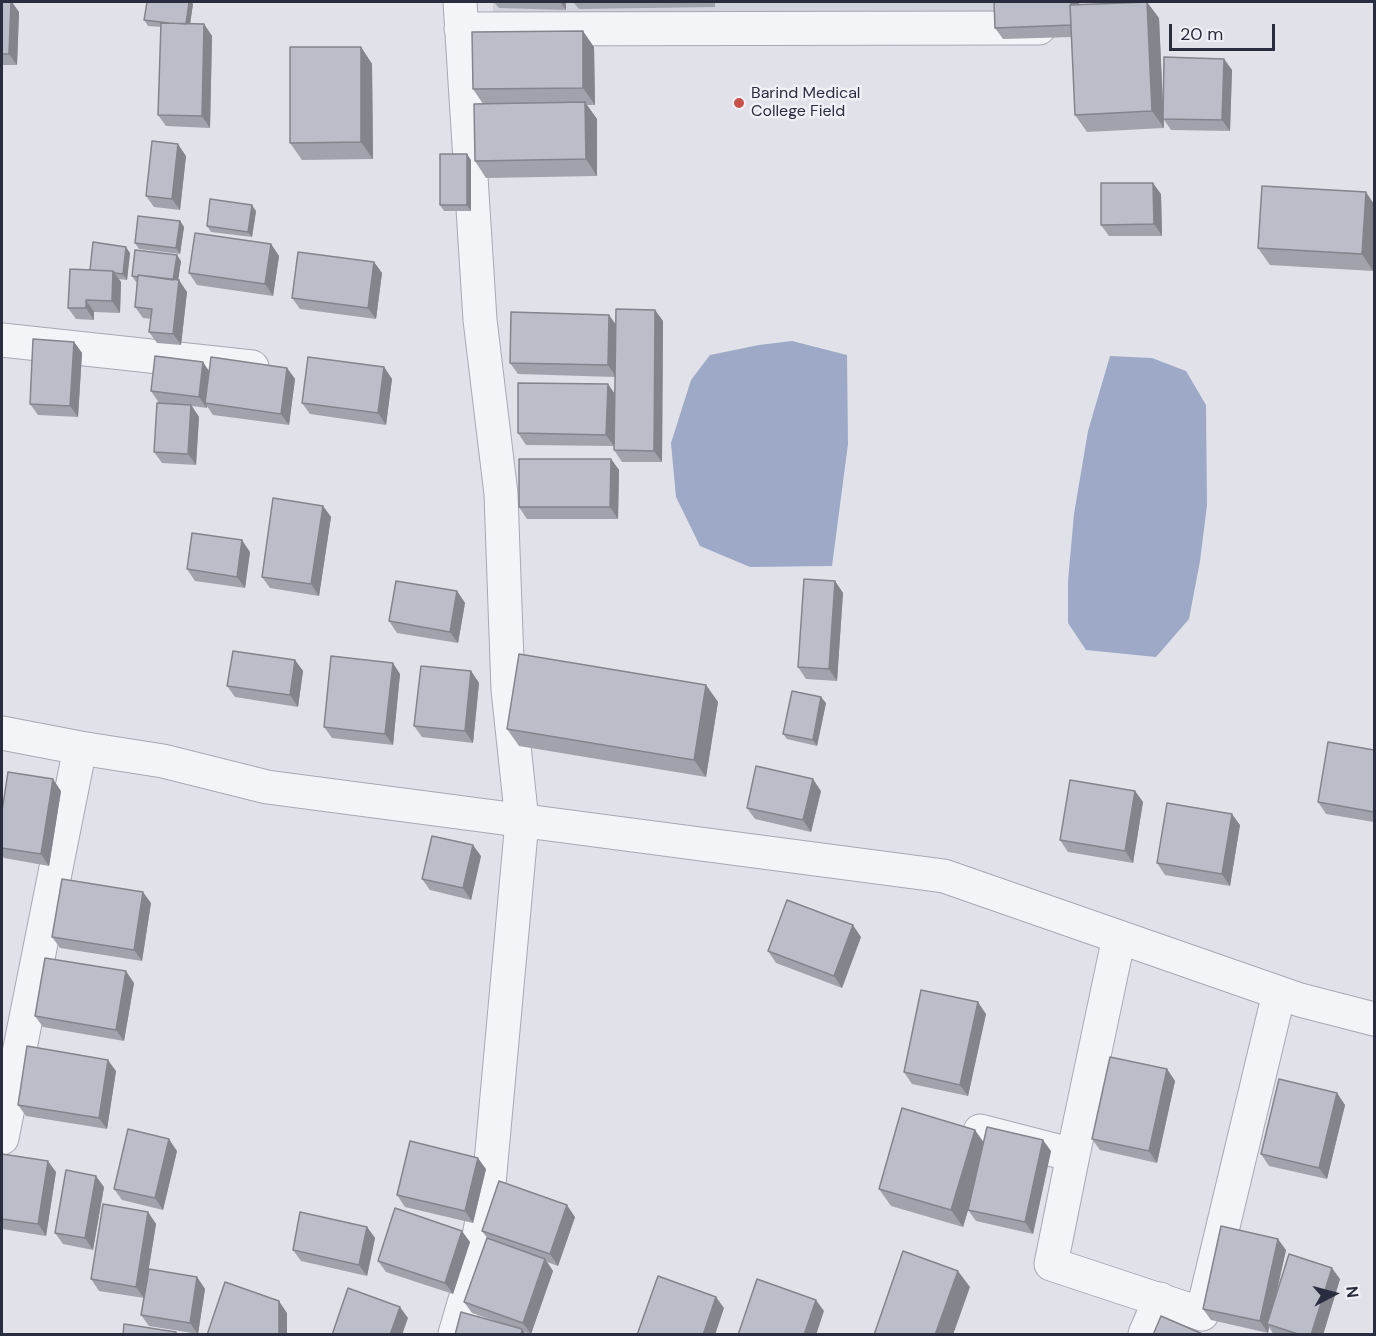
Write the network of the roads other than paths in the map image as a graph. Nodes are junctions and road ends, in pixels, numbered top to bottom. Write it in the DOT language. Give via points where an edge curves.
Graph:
graph roads {
  1 [pos="460,15"];
  2 [pos="1062,28"];
  3 [pos="2,340"];
  4 [pos="252,367"];
  5 [pos="2,733"];
  6 [pos="80,748"];
  7 [pos="522,821"];
  8 [pos="1119,937"];
  9 [pos="1278,993"];
  10 [pos="1374,1018"];
  11 [pos="980,1131"];
  12 [pos="2,1138"];
  13 [pos="1072,1155"];
  14 [pos="1160,1299"];
  15 [pos="455,1335"];
  16 [pos="1145,1335"];
  1 -- 2 [label="street"];
  1 -- 7 [label="street" via="480,320 501,494 508,690"];
  3 -- 4 [label="street"];
  5 -- 6 [label="street"];
  6 -- 7 [label="street" via="163,761 267,787"];
  6 -- 12 [label="street"];
  7 -- 8 [label="street" via="944,876"];
  7 -- 15 [label="street" via="489,1184 470,1283"];
  8 -- 9 [label="street"];
  8 -- 13 [label="street"];
  9 -- 10 [label="street"];
  9 -- 14 [label="street" via="1202,1314"];
  11 -- 13 [label="street"];
  13 -- 14 [label="street" via="1051,1264"];
  14 -- 16 [label="street"];
}
